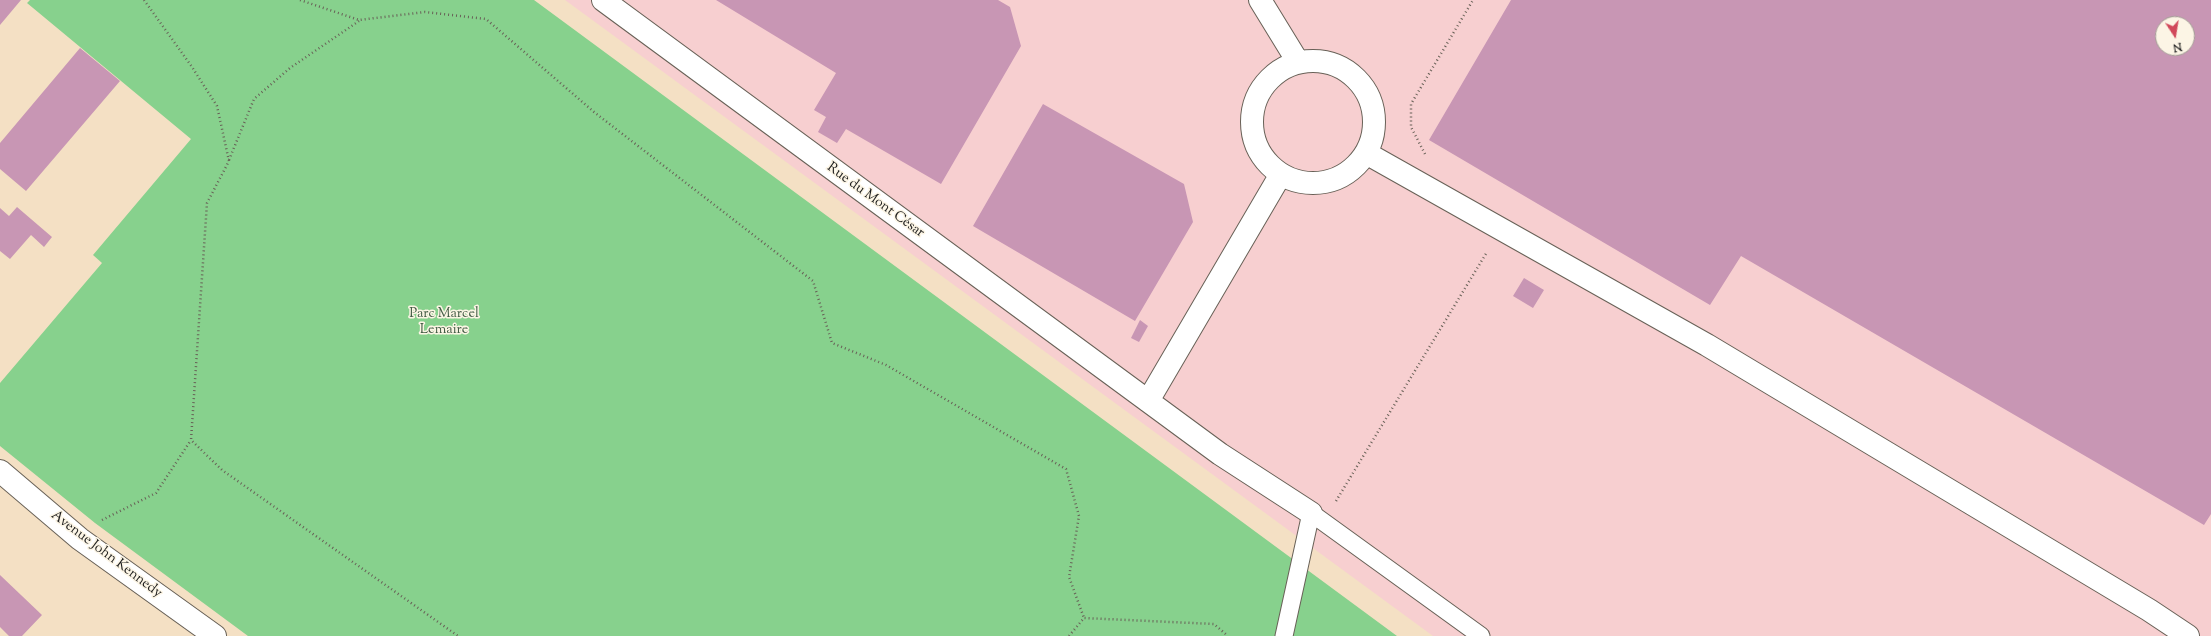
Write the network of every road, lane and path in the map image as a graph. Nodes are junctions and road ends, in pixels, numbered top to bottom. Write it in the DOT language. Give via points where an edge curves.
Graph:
graph roads {
  1 [pos="144,0"];
  2 [pos="300,0"];
  3 [pos="603,0"];
  4 [pos="1260,0"];
  5 [pos="1473,0"];
  6 [pos="359,20"];
  7 [pos="1298,62"];
  8 [pos="1366,153"];
  9 [pos="1432,157"];
  10 [pos="229,161"];
  11 [pos="1281,174"];
  12 [pos="1501,229"];
  13 [pos="1148,402"];
  14 [pos="191,440"];
  15 [pos="0,471"];
  16 [pos="1317,517"];
  17 [pos="80,539"];
  18 [pos="1084,618"];
  19 [pos="215,636"];
  20 [pos="458,636"];
  21 [pos="1069,636"];
  22 [pos="1228,636"];
  23 [pos="1284,636"];
  24 [pos="1481,636"];
  25 [pos="2188,636"];
  1 -- 10 [label="path" via="192,66 217,106"];
  2 -- 6 [label="path"];
  3 -- 13 [label="street, Rue du Mont César"];
  4 -- 7 [label="street"];
  5 -- 9 [label="path" via="1411,104 1411,127 1425,154"];
  6 -- 10 [label="path" via="307,55 254,99"];
  6 -- 18 [label="path" via="425,12 486,19 594,112 813,281 832,343 886,365 1066,469 1079,516 1069,577"];
  7 -- 8 [label="street" via="1329,62 1344,68 1359,80 1370,97 1374,116 1373,135"];
  7 -- 11 [label="street" via="1278,70 1263,84 1254,103 1251,123 1255,144 1265,161"];
  8 -- 11 [label="street" via="1354,168 1337,178 1318,183 1299,182"];
  8 -- 12 [label="street"];
  10 -- 14 [label="path" via="207,203"];
  11 -- 13 [label="street"];
  12 -- 16 [label="path"];
  12 -- 25 [label="street" via="1707,345"];
  13 -- 16 [label="street, Rue du Mont César" via="1220,454"];
  14 -- 17 [label="path" via="156,493 95,523"];
  14 -- 20 [label="path" via="222,470"];
  15 -- 17 [label="street, Avenue John Kennedy"];
  16 -- 23 [label="lane"];
  16 -- 24 [label="lane"];
  17 -- 19 [label="street, Avenue John Kennedy"];
  18 -- 21 [label="path"];
  18 -- 22 [label="path" via="1214,624"];
}
